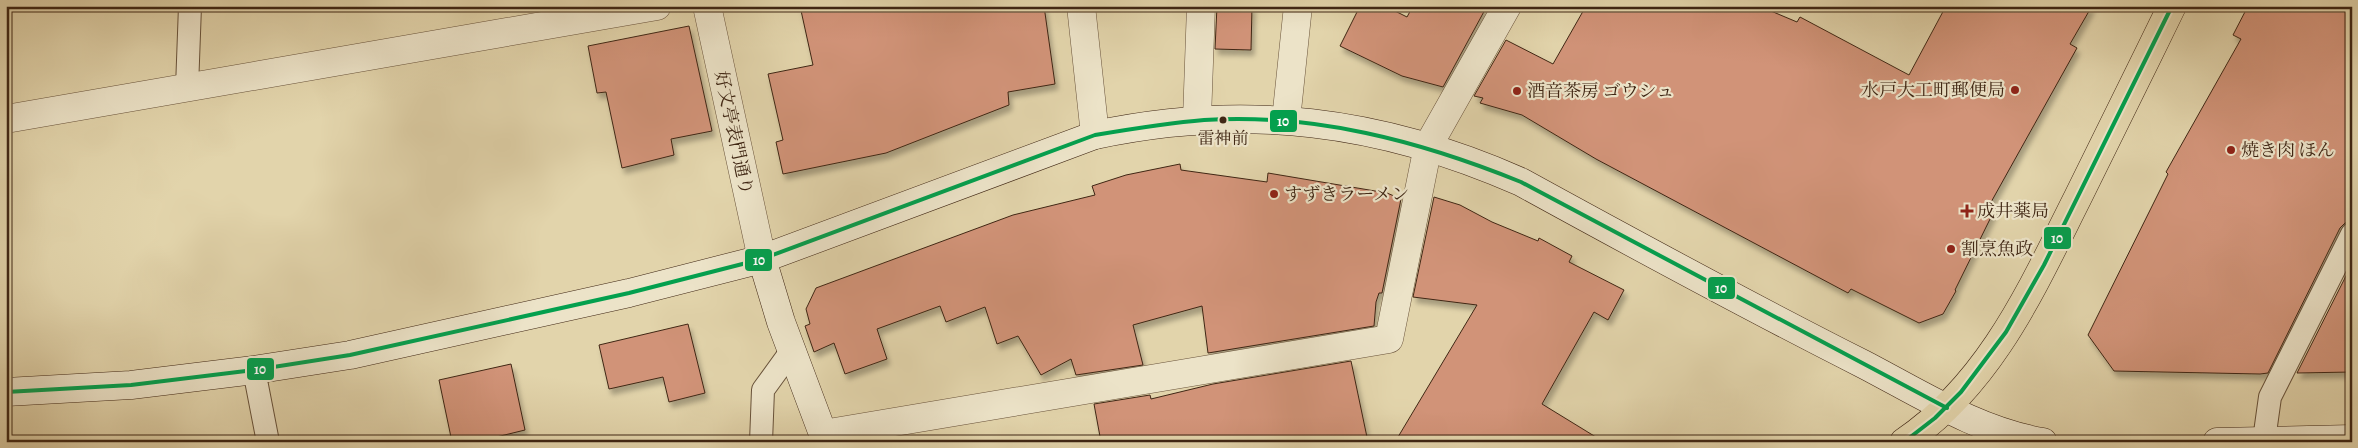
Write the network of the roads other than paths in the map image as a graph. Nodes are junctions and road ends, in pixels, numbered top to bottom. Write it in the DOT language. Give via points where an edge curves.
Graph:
graph roads {
  1 [pos="190,6"];
  2 [pos="657,6"];
  3 [pos="707,6"];
  4 [pos="1082,6"];
  5 [pos="1202,6"];
  6 [pos="1298,6"];
  7 [pos="1508,6"];
  8 [pos="2170,7"];
  9 [pos="187,88"];
  10 [pos="6,119"];
  11 [pos="1197,120"];
  12 [pos="1286,120"];
  13 [pos="1095,135"];
  14 [pos="1428,146"];
  15 [pos="2352,234"];
  16 [pos="762,259"];
  17 [pos="792,350"];
  18 [pos="254,370"];
  19 [pos="6,392"];
  20 [pos="1947,408"];
  21 [pos="825,438"];
  22 [pos="2352,439"];
  23 [pos="2264,440"];
  24 [pos="268,442"];
  25 [pos="761,442"];
  26 [pos="1904,442"];
  27 [pos="2043,442"];
  28 [pos="2217,442"];
  1 -- 9 [label="lane"];
  2 -- 9 [label="street"];
  3 -- 16 [label="street, 好文亭表門通り"];
  4 -- 13 [label="street"];
  5 -- 11 [label="street"];
  6 -- 12 [label="street"];
  7 -- 14 [label="street"];
  8 -- 20 [label="highway" via="2028,296 1976,376"];
  9 -- 10 [label="street"];
  11 -- 12 [label="street" via="1237,117"];
  11 -- 13 [label="street" via="1144,124"];
  12 -- 14 [label="street" via="1322,124"];
  13 -- 16 [label="street"];
  14 -- 20 [label="street" via="1477,162 1521,182"];
  14 -- 21 [label="street" via="1389,339"];
  15 -- 23 [label="lane" via="2270,397"];
  16 -- 17 [label="street, 好文亭表門通り"];
  16 -- 18 [label="street" via="620,295 350,355"];
  17 -- 21 [label="street, 好文亭表門通り"];
  17 -- 25 [label="lane" via="763,390"];
  18 -- 19 [label="street" via="131,384"];
  18 -- 24 [label="lane"];
  20 -- 26 [label="highway"];
  20 -- 27 [label="street" via="1990,426"];
  22 -- 23 [label="street"];
  23 -- 28 [label="street"];
}
